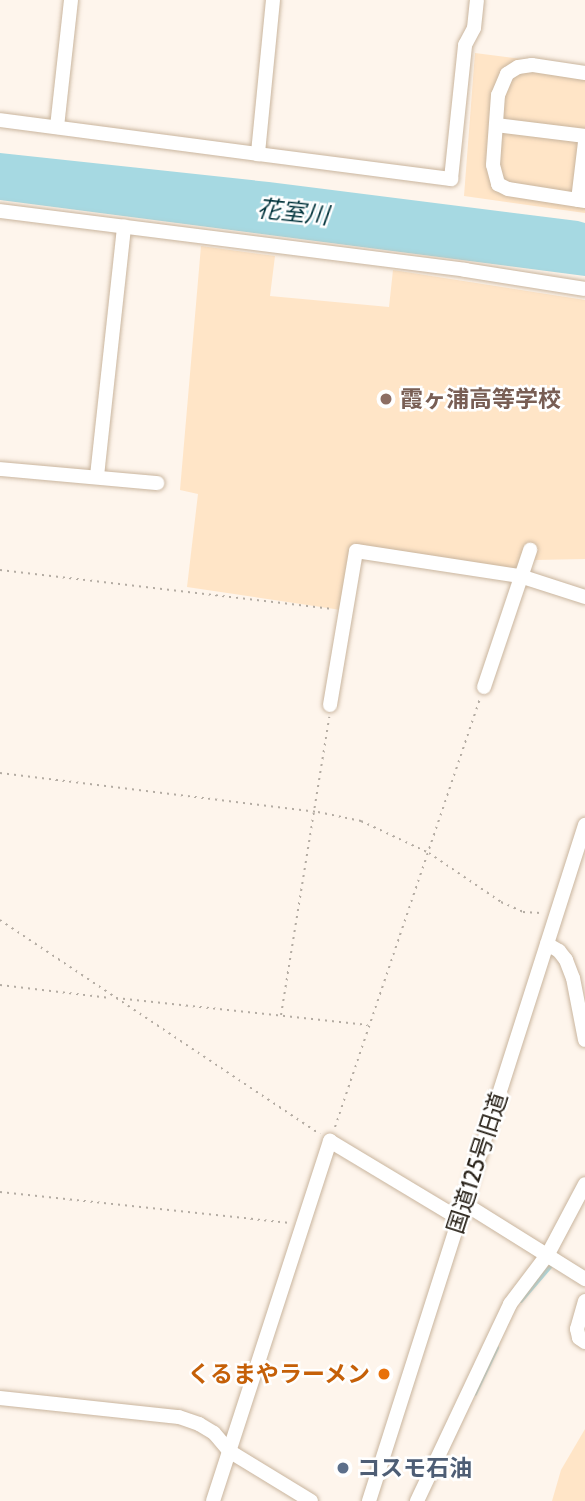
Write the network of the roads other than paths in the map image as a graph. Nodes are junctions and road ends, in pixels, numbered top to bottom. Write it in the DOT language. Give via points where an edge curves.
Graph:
graph roads {
  1 [pos="71,0"];
  2 [pos="273,0"];
  3 [pos="477,0"];
  4 [pos="585,73"];
  5 [pos="0,120"];
  6 [pos="496,125"];
  7 [pos="57,127"];
  8 [pos="585,136"];
  9 [pos="585,142"];
  10 [pos="258,154"];
  11 [pos="582,201"];
  12 [pos="0,211"];
  13 [pos="124,226"];
  14 [pos="585,289"];
  15 [pos="0,469"];
  16 [pos="97,476"];
  17 [pos="157,483"];
  18 [pos="530,550"];
  19 [pos="520,576"];
  20 [pos="585,597"];
  21 [pos="484,687"];
  22 [pos="330,705"];
  23 [pos="585,825"];
  24 [pos="583,840"];
  25 [pos="547,944"];
  26 [pos="585,1040"];
  27 [pos="585,1184"];
  28 [pos="465,1204"];
  29 [pos="460,1219"];
  30 [pos="548,1254"];
  31 [pos="585,1279"];
  32 [pos="585,1301"];
  33 [pos="585,1342"];
  34 [pos="0,1398"];
  35 [pos="229,1451"];
  36 [pos="213,1501"];
  37 [pos="311,1501"];
  38 [pos="369,1501"];
  39 [pos="417,1501"];
  1 -- 7 [label="street"];
  2 -- 10 [label="street"];
  3 -- 10 [label="street" via="474,28 465,45 451,179"];
  4 -- 6 [label="street" via="518,67 501,84"];
  5 -- 7 [label="street"];
  6 -- 8 [label="street"];
  6 -- 11 [label="street" via="493,165 498,184 519,192"];
  7 -- 10 [label="street"];
  9 -- 11 [label="street"];
  12 -- 13 [label="street"];
  13 -- 14 [label="street"];
  13 -- 16 [label="street"];
  15 -- 16 [label="street"];
  16 -- 17 [label="street"];
  18 -- 19 [label="street"];
  19 -- 20 [label="street"];
  19 -- 21 [label="street"];
  19 -- 22 [label="street" via="356,551"];
  23 -- 24 [label="street, 国道125号旧道"];
  24 -- 25 [label="street, 国道125号旧道"];
  25 -- 26 [label="street" via="559,951 570,969"];
  25 -- 28 [label="street, 国道125号旧道"];
  27 -- 30 [label="street"];
  28 -- 29 [label="street, 国道125号旧道"];
  28 -- 30 [label="street"];
  29 -- 35 [label="street" via="330,1141"];
  29 -- 38 [label="street, 国道125号旧道"];
  30 -- 31 [label="street"];
  30 -- 39 [label="street" via="510,1304"];
  32 -- 33 [label="street" via="577,1329"];
  34 -- 35 [label="street" via="179,1417 214,1433"];
  35 -- 36 [label="street"];
  35 -- 37 [label="street"];
}
